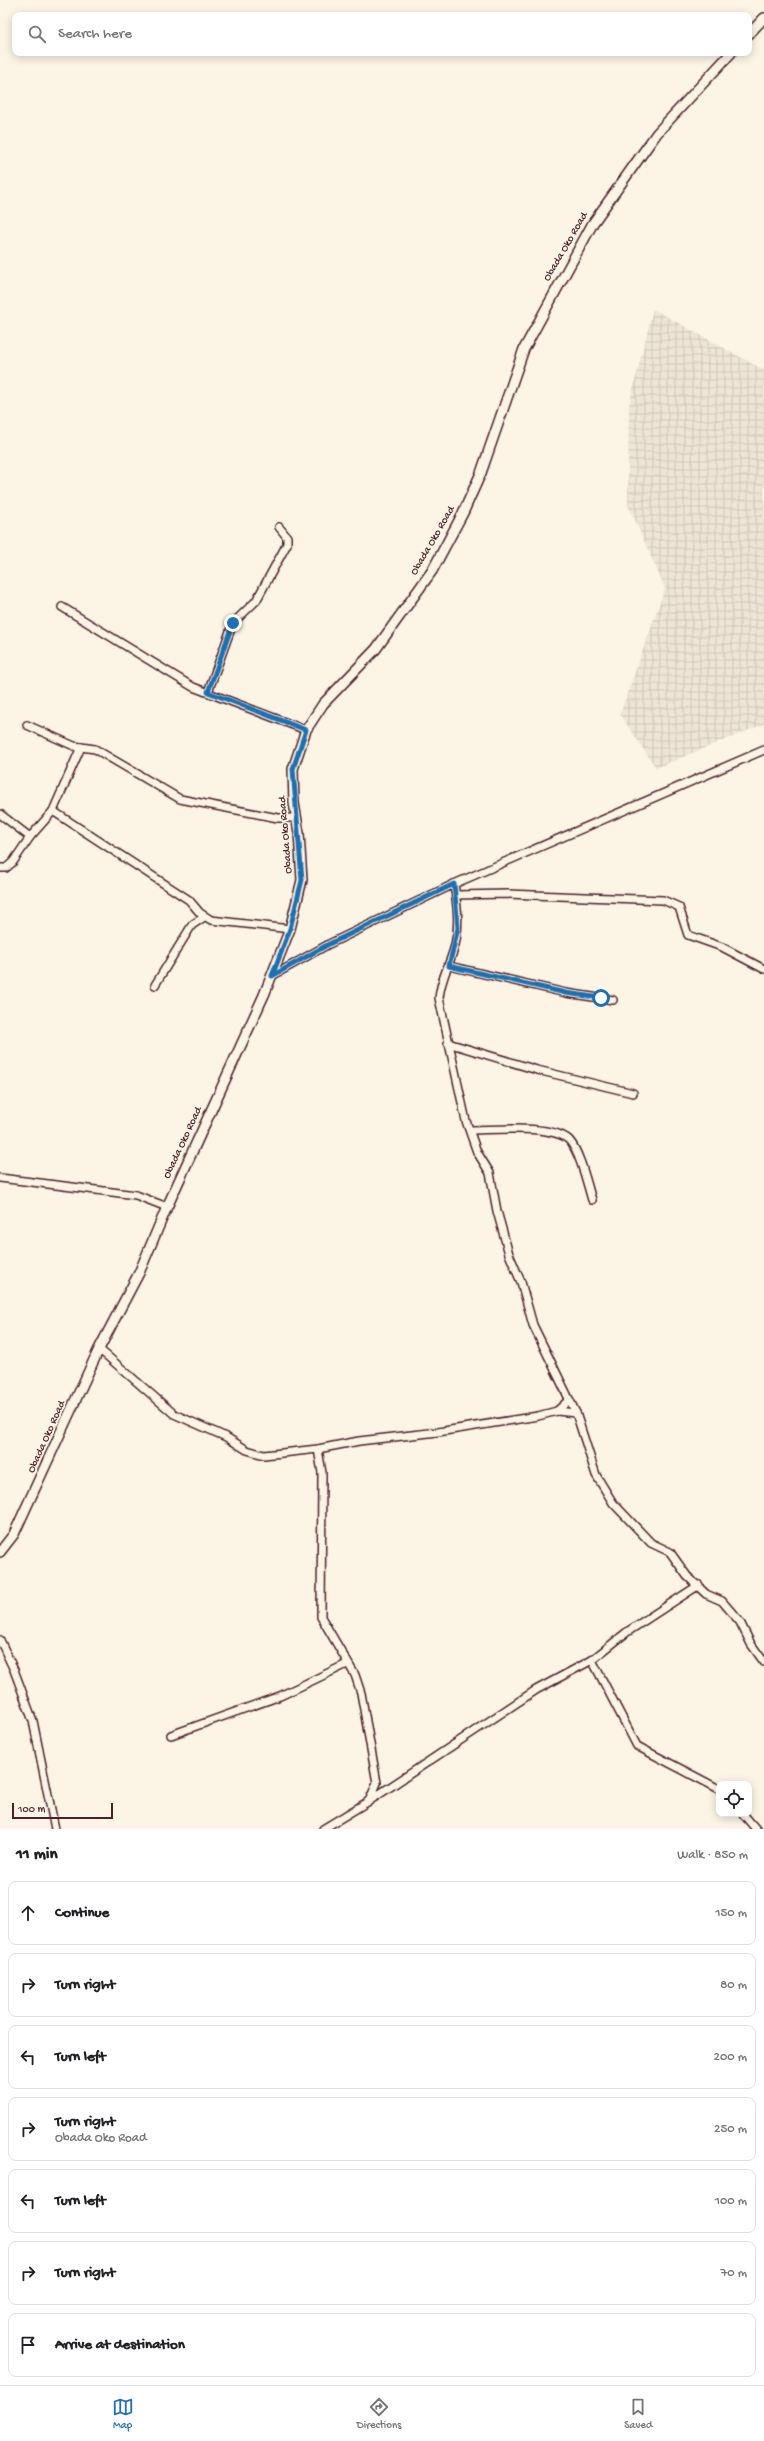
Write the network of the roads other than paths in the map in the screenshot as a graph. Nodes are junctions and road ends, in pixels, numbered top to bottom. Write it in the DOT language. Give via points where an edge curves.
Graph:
graph roads {
  1 [pos="764,18"];
  2 [pos="752,31"];
  3 [pos="728,56"];
  4 [pos="279,527"];
  5 [pos="62,607"];
  6 [pos="208,692"];
  7 [pos="27,725"];
  8 [pos="306,730"];
  9 [pos="81,747"];
  10 [pos="764,750"];
  11 [pos="53,811"];
  12 [pos="0,814"];
  13 [pos="297,818"];
  14 [pos="30,837"];
  15 [pos="0,868"];
  16 [pos="454,884"];
  17 [pos="456,895"];
  18 [pos="204,917"];
  19 [pos="290,929"];
  20 [pos="449,966"];
  21 [pos="764,970"];
  22 [pos="272,976"];
  23 [pos="154,985"];
  24 [pos="613,1000"];
  25 [pos="448,1043"];
  26 [pos="633,1093"];
  27 [pos="470,1130"];
  28 [pos="0,1178"];
  29 [pos="592,1200"];
  30 [pos="167,1207"];
  31 [pos="99,1349"];
  32 [pos="569,1400"];
  33 [pos="557,1411"];
  34 [pos="576,1413"];
  35 [pos="318,1449"];
  36 [pos="0,1552"];
  37 [pos="699,1585"];
  38 [pos="0,1640"];
  39 [pos="592,1660"];
  40 [pos="764,1662"];
  41 [pos="347,1664"];
  42 [pos="171,1735"];
  43 [pos="716,1787"];
  44 [pos="369,1800"];
  45 [pos="746,1817"];
  46 [pos="55,1829"];
  47 [pos="323,1829"];
  48 [pos="756,1829"];
  1 -- 2 [label="main road"];
  3 -- 8 [label="main road, Obada Oko Road" via="657,133 593,223 524,349 481,473 464,513 432,571 376,649 323,704"];
  4 -- 6 [label="street" via="286,537 287,544 256,601 233,623"];
  5 -- 6 [label="street" via="193,687"];
  6 -- 8 [label="street"];
  7 -- 9 [label="street"];
  8 -- 13 [label="main road, Obada Oko Road" via="293,769"];
  9 -- 11 [label="street"];
  9 -- 13 [label="street" via="95,749 180,799 278,818"];
  10 -- 16 [label="street"];
  11 -- 14 [label="street"];
  11 -- 18 [label="street" via="190,900"];
  12 -- 14 [label="street"];
  13 -- 19 [label="main road, Obada Oko Road" via="302,880"];
  14 -- 15 [label="street" via="13,862 6,868"];
  16 -- 17 [label="street"];
  16 -- 22 [label="street" via="329,944"];
  17 -- 20 [label="street" via="458,928"];
  17 -- 21 [label="street" via="507,894 663,900 679,907 688,935 722,948"];
  18 -- 19 [label="street" via="210,920"];
  18 -- 23 [label="street" via="192,925"];
  19 -- 22 [label="main road, Obada Oko Road"];
  20 -- 24 [label="street" via="566,993"];
  20 -- 25 [label="street" via="441,981 439,998"];
  22 -- 30 [label="main road, Obada Oko Road"];
  25 -- 26 [label="street" via="537,1070"];
  25 -- 27 [label="street"];
  27 -- 29 [label="street" via="557,1133 568,1140 574,1148"];
  27 -- 32 [label="street" via="477,1152 490,1173 509,1254 521,1282 533,1325"];
  28 -- 30 [label="street" via="136,1194"];
  30 -- 31 [label="main road, Obada Oko Road" via="139,1273"];
  31 -- 35 [label="street" via="174,1414 226,1437 247,1450 275,1455"];
  31 -- 36 [label="main road, Obada Oko Road" via="30,1504 14,1534"];
  32 -- 33 [label="street"];
  32 -- 34 [label="street"];
  33 -- 34 [label="street"];
  33 -- 35 [label="street" via="438,1432 360,1441"];
  34 -- 37 [label="street" via="589,1458 613,1503 651,1543 670,1552 687,1576"];
  35 -- 41 [label="street" via="322,1473 321,1617"];
  37 -- 39 [label="street" via="628,1632"];
  37 -- 40 [label="street" via="706,1594 722,1601 740,1622"];
  38 -- 46 [label="street" via="33,1721"];
  39 -- 43 [label="street" via="637,1746"];
  39 -- 44 [label="street" via="536,1690"];
  41 -- 42 [label="street" via="280,1696"];
  41 -- 44 [label="street" via="360,1693 377,1783"];
  44 -- 47 [label="street"];
  45 -- 48 [label="street"];
}
